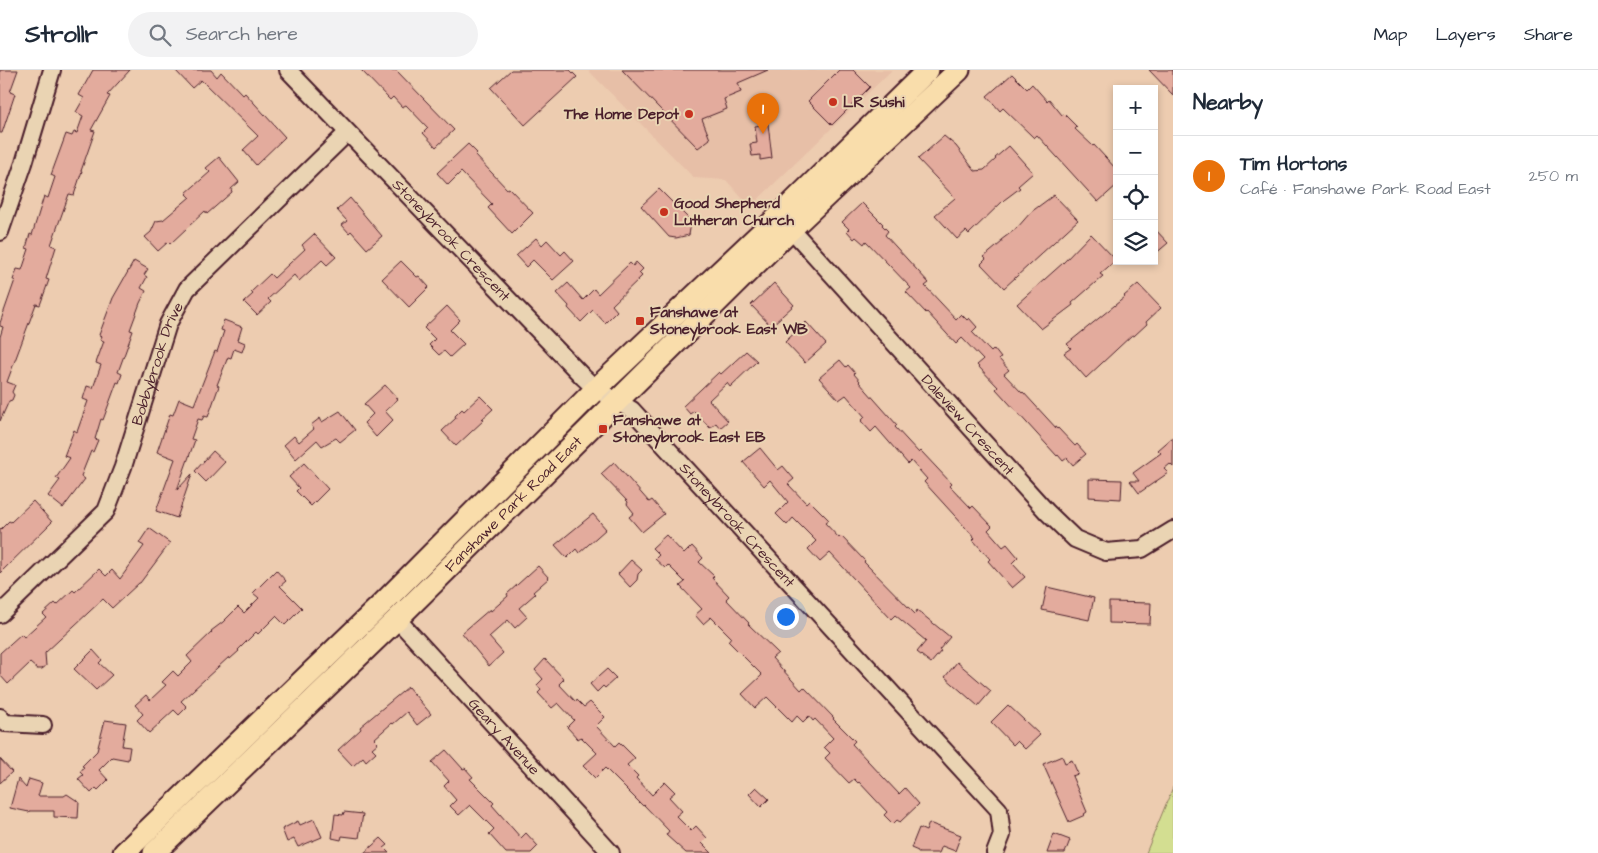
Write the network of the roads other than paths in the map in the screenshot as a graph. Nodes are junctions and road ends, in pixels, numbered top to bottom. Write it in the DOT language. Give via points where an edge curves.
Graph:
graph roads {
  1 [pos="52,70"];
  2 [pos="288,70"];
  3 [pos="928,70"];
  4 [pos="959,70"];
  5 [pos="347,133"];
  6 [pos="791,229"];
  7 [pos="0,232"];
  8 [pos="596,389"];
  9 [pos="617,400"];
  10 [pos="1173,530"];
  11 [pos="0,614"];
  12 [pos="396,618"];
  13 [pos="0,717"];
  14 [pos="43,725"];
  15 [pos="124,853"];
  16 [pos="154,853"];
  17 [pos="611,853"];
  18 [pos="995,853"];
  1 -- 7 [label="street"];
  2 -- 5 [label="street, Stoneybrook Crescent"];
  3 -- 8 [label="main road, Fanshawe Park Road East"];
  4 -- 6 [label="main road, Fanshawe Park Road East"];
  5 -- 8 [label="street, Stoneybrook Crescent"];
  5 -- 11 [label="street, Bobbybrook Drive" via="188,289 168,324 123,468 106,511"];
  6 -- 9 [label="main road, Fanshawe Park Road East"];
  6 -- 10 [label="street, Daleview Crescent" via="1047,512 1076,539 1106,552 1142,548"];
  8 -- 9 [label="street, Stoneybrook Crescent"];
  8 -- 15 [label="main road, Fanshawe Park Road East" via="375,611"];
  9 -- 12 [label="main road, Fanshawe Park Road East"];
  9 -- 18 [label="street, Stoneybrook Crescent" via="632,410 999,810 1002,835"];
  12 -- 16 [label="main road, Fanshawe Park Road East"];
  12 -- 17 [label="street, Geary Avenue"];
  13 -- 14 [label="street" via="5,723"];
}
